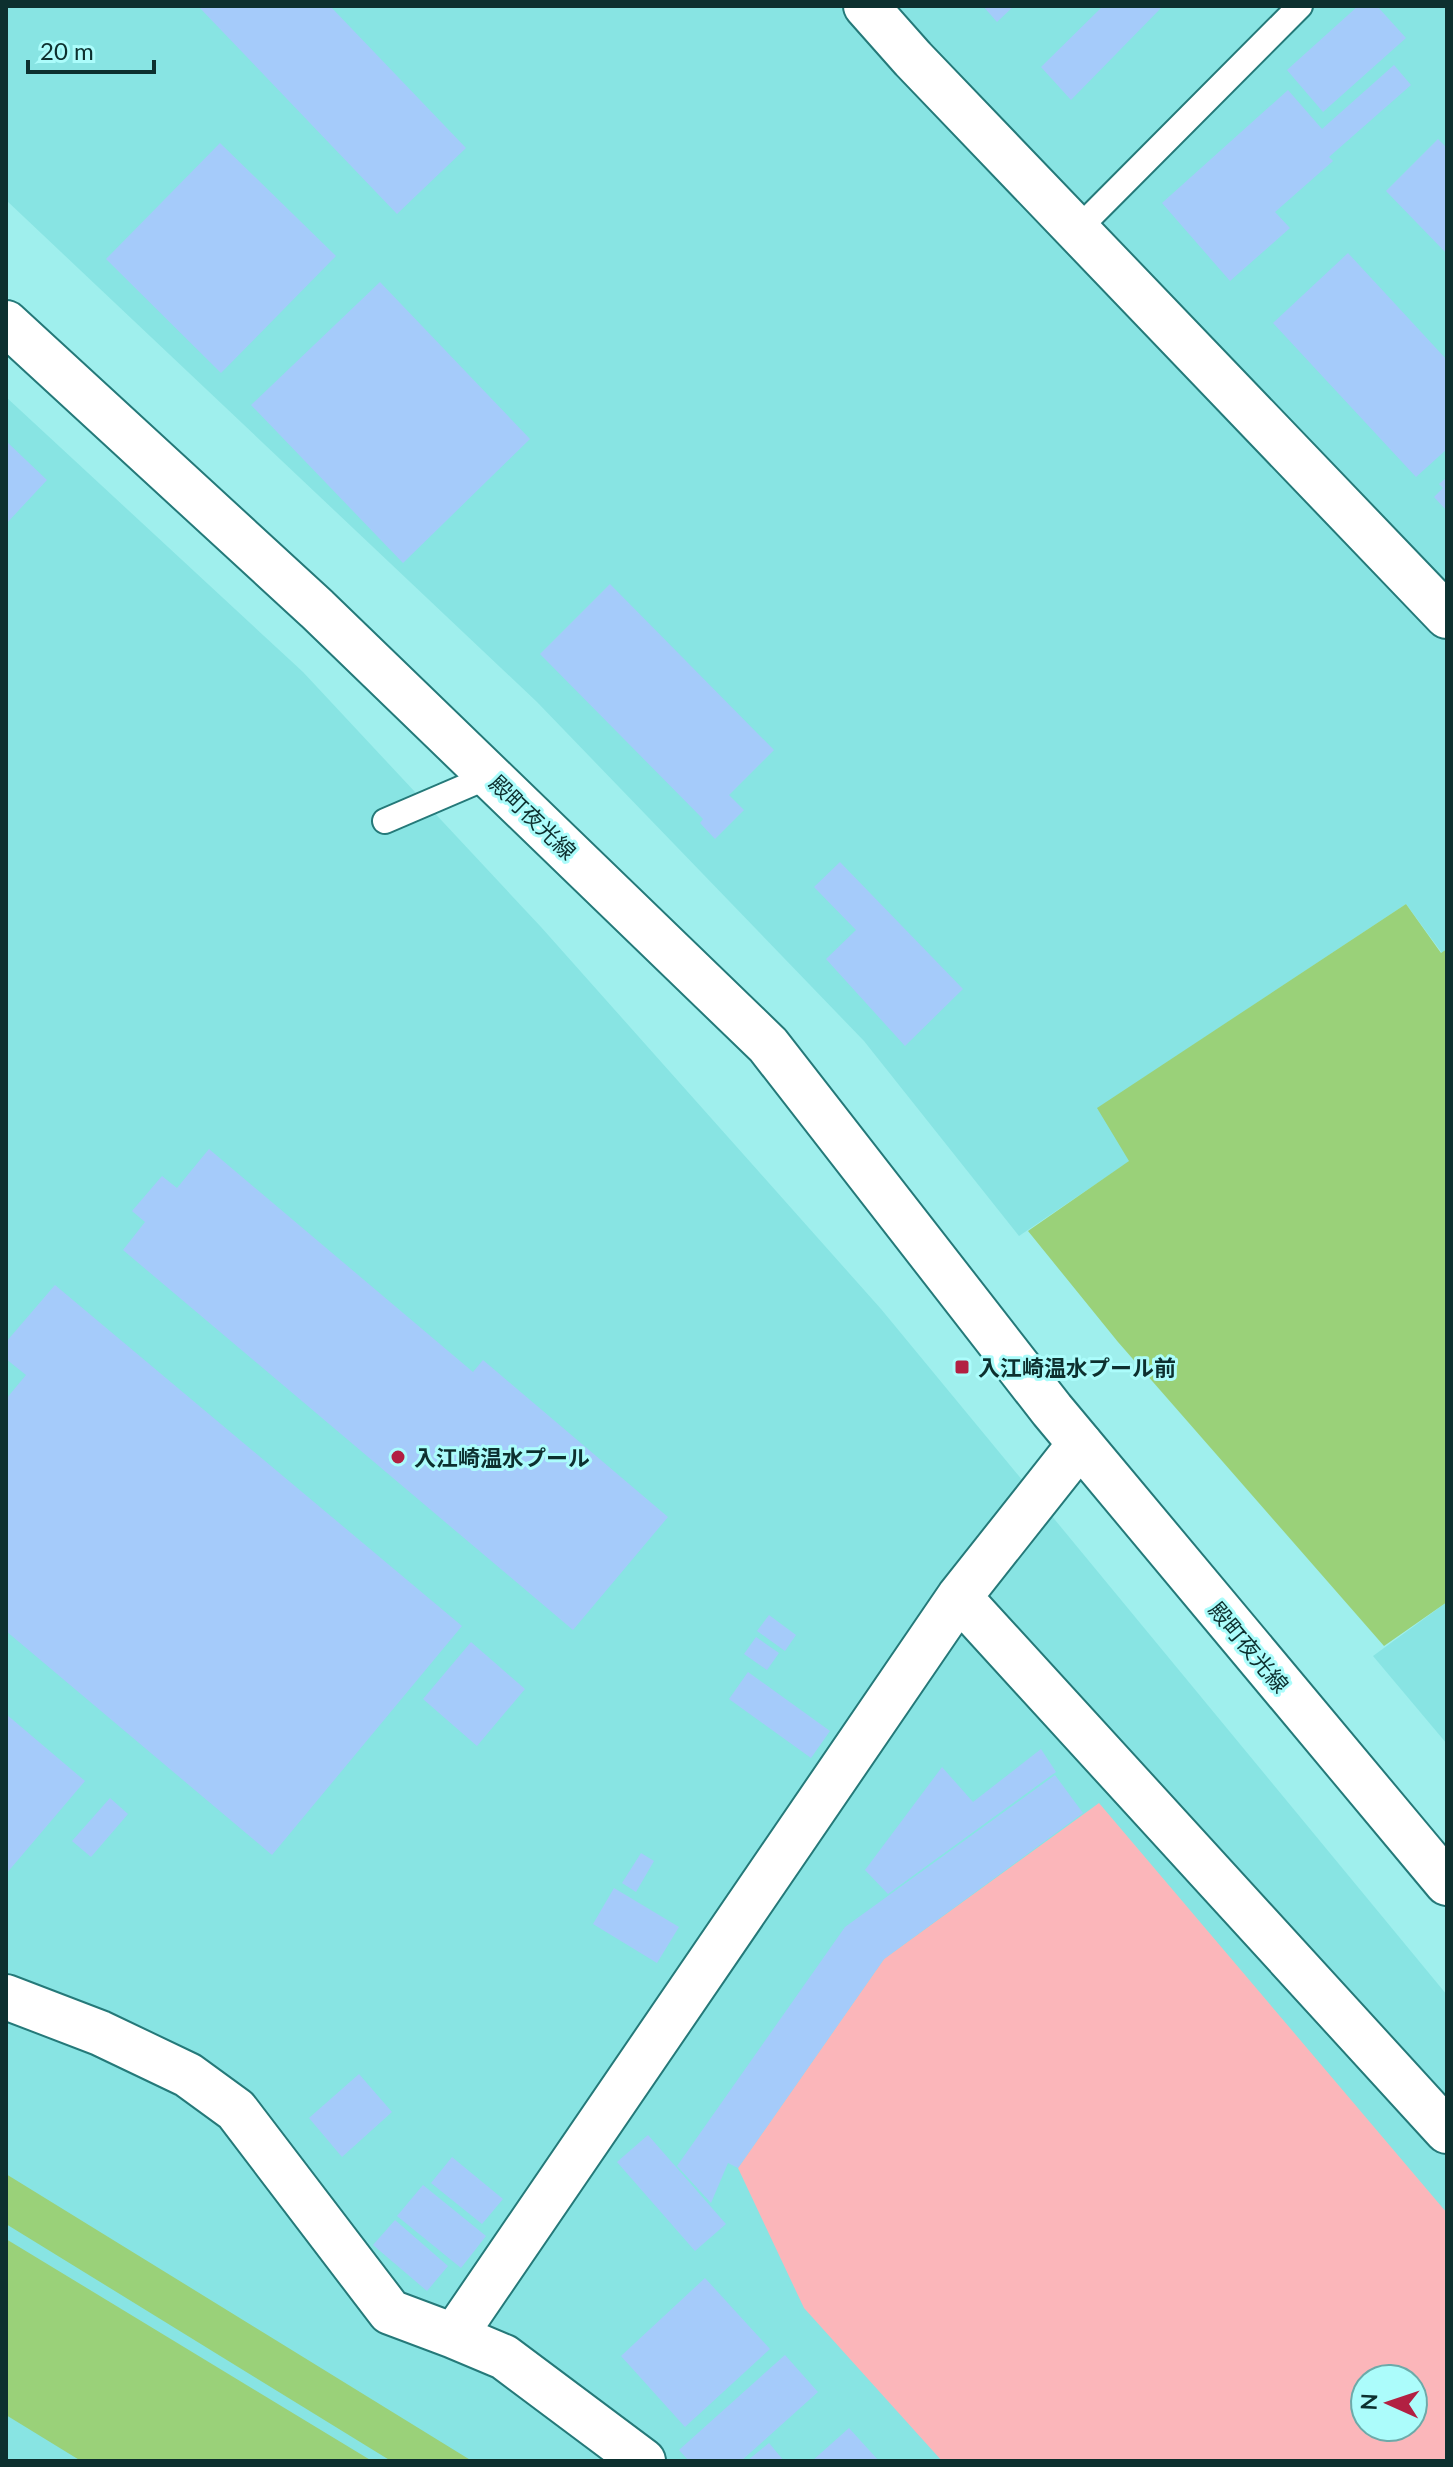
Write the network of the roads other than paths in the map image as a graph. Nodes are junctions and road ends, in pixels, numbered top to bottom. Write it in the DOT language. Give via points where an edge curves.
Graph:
graph roads {
  1 [pos="866,6"];
  2 [pos="1300,6"];
  3 [pos="1077,230"];
  4 [pos="6,323"];
  5 [pos="1447,616"];
  6 [pos="490,776"];
  7 [pos="385,821"];
  8 [pos="1080,1444"];
  9 [pos="959,1597"];
  10 [pos="1447,1883"];
  11 [pos="6,1997"];
  12 [pos="1447,2131"];
  13 [pos="454,2336"];
  14 [pos="643,2461"];
  1 -- 3 [label="street"];
  2 -- 3 [label="lane"];
  3 -- 5 [label="street"];
  4 -- 6 [label="street, 殿町夜光線"];
  6 -- 7 [label="lane"];
  6 -- 8 [label="street, 殿町夜光線" via="768,1045"];
  8 -- 9 [label="street"];
  8 -- 10 [label="street, 殿町夜光線"];
  9 -- 12 [label="street"];
  9 -- 13 [label="street"];
  11 -- 13 [label="street" via="188,2075 236,2110 390,2312"];
  13 -- 14 [label="street" via="504,2357"];
}
